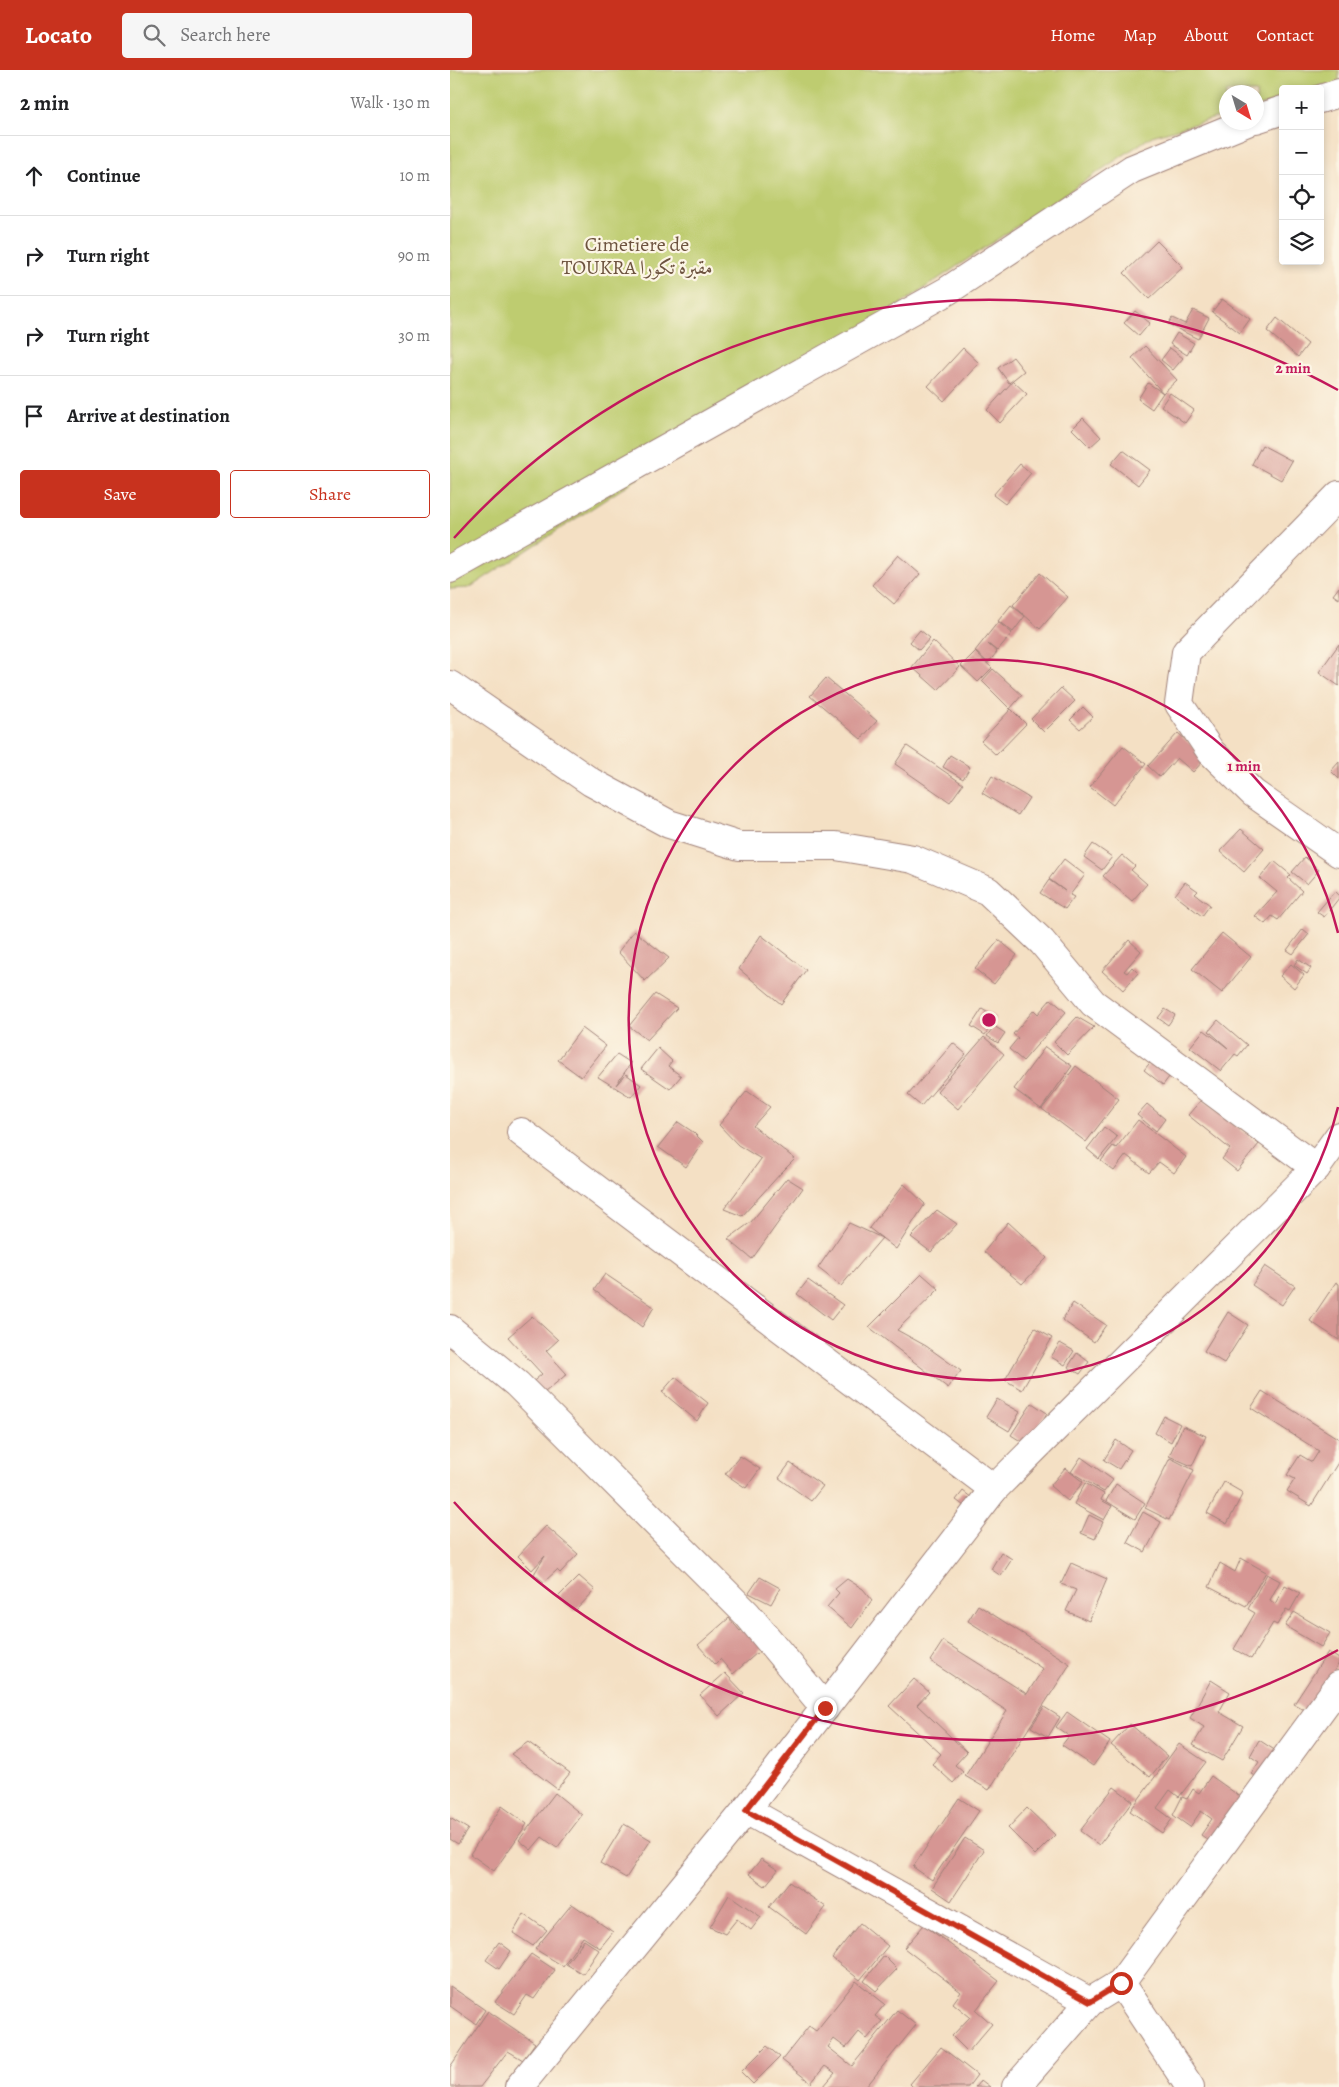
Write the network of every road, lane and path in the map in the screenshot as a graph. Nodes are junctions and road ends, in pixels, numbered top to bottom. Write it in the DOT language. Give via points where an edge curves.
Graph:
graph roads {
  1 [pos="1339,93"];
  2 [pos="1324,98"];
  3 [pos="1279,111"];
  4 [pos="1264,116"];
  5 [pos="1227,130"];
  6 [pos="1339,495"];
  7 [pos="450,570"];
  8 [pos="450,685"];
  9 [pos="1339,853"];
  10 [pos="521,1132"];
  11 [pos="1339,1136"];
  12 [pos="1316,1168"];
  13 [pos="450,1329"];
  14 [pos="994,1488"];
  15 [pos="1339,1685"];
  16 [pos="825,1708"];
  17 [pos="746,1810"];
  18 [pos="1121,1983"];
  19 [pos="1090,2002"];
  20 [pos="519,2087"];
  21 [pos="1016,2087"];
  22 [pos="1190,2087"];
  1 -- 2 [label="street"];
  3 -- 4 [label="street"];
  5 -- 7 [label="street" via="1132,169 947,291"];
  6 -- 9 [label="street" via="1186,652 1179,704 1211,752 1253,793"];
  8 -- 12 [label="street" via="591,782 669,824 739,846 836,846 913,859 988,891 1042,942 1093,1003"];
  10 -- 14 [label="street"];
  11 -- 12 [label="street"];
  12 -- 14 [label="street"];
  13 -- 16 [label="street" via="518,1384 748,1614"];
  14 -- 16 [label="street"];
  15 -- 18 [label="street"];
  16 -- 17 [label="street"];
  17 -- 19 [label="street"];
  17 -- 20 [label="street"];
  18 -- 19 [label="street"];
  18 -- 22 [label="street"];
  19 -- 21 [label="street"];
}
